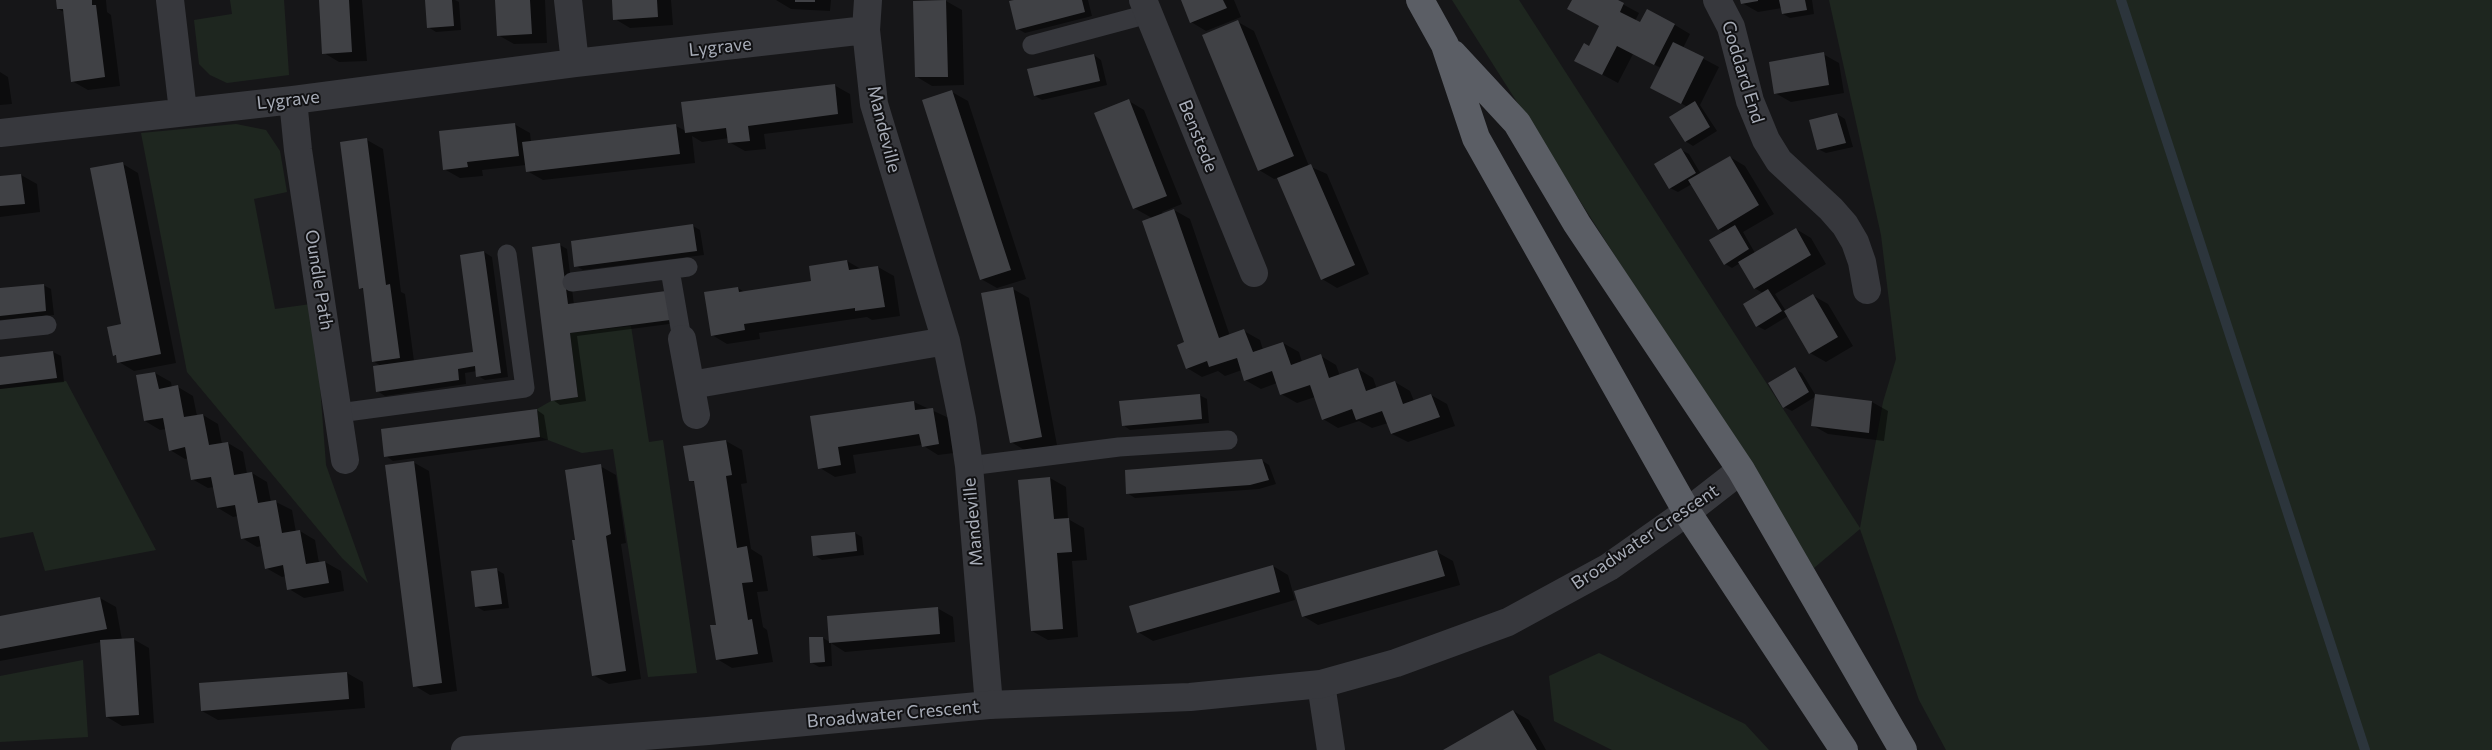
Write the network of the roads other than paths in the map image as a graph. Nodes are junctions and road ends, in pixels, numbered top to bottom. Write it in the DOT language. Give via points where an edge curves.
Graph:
graph roads {
  1 [pos="170,0"];
  2 [pos="568,0"];
  3 [pos="868,0"];
  4 [pos="1420,0"];
  5 [pos="1717,0"];
  6 [pos="1145,7"];
  7 [pos="866,30"];
  8 [pos="1032,45"];
  9 [pos="1446,45"];
  10 [pos="575,63"];
  11 [pos="293,100"];
  12 [pos="183,111"];
  13 [pos="0,133"];
  14 [pos="507,254"];
  15 [pos="688,267"];
  16 [pos="670,270"];
  17 [pos="1254,273"];
  18 [pos="572,282"];
  19 [pos="1867,290"];
  20 [pos="47,325"];
  21 [pos="0,330"];
  22 [pos="682,339"];
  23 [pos="946,341"];
  24 [pos="691,385"];
  25 [pos="339,413"];
  26 [pos="696,415"];
  27 [pos="1228,440"];
  28 [pos="345,460"];
  29 [pos="969,466"];
  30 [pos="1741,470"];
  31 [pos="1687,512"];
  32 [pos="1321,684"];
  33 [pos="989,705"];
  34 [pos="499,749"];
  35 [pos="465,750"];
  36 [pos="1331,750"];
  37 [pos="1844,750"];
  38 [pos="1903,750"];
  1 -- 12 [label="street"];
  2 -- 10 [label="street"];
  3 -- 7 [label="street, Mandeville"];
  4 -- 9 [label="highway"];
  5 -- 19 [label="street, Goddard End" via="1731,27 1750,101 1766,140 1779,161 1845,225 1862,262"];
  6 -- 8 [label="lane"];
  6 -- 17 [label="street, Benstede"];
  7 -- 10 [label="street, Lygrave"];
  7 -- 23 [label="street, Mandeville" via="874,104"];
  9 -- 30 [label="highway" via="1516,123 1577,224"];
  9 -- 31 [label="highway" via="1476,138"];
  10 -- 11 [label="street, Lygrave"];
  11 -- 12 [label="street, Lygrave"];
  11 -- 25 [label="street, Oundle Path"];
  12 -- 13 [label="street, Lygrave"];
  14 -- 25 [label="lane" via="525,388"];
  15 -- 16 [label="lane"];
  16 -- 18 [label="lane"];
  16 -- 22 [label="lane"];
  20 -- 21 [label="lane"];
  22 -- 24 [label="street"];
  23 -- 24 [label="street"];
  23 -- 29 [label="street, Mandeville"];
  24 -- 26 [label="street"];
  25 -- 28 [label="street, Oundle Path"];
  27 -- 29 [label="lane" via="1119,447"];
  29 -- 33 [label="street, Mandeville"];
  30 -- 31 [label="street, Broadwater Crescent"];
  30 -- 38 [label="highway"];
  31 -- 32 [label="street, Broadwater Crescent" via="1609,567 1508,622 1396,663"];
  31 -- 37 [label="highway"];
  32 -- 33 [label="street, Broadwater Crescent" via="1190,697"];
  32 -- 36 [label="street"];
  33 -- 34 [label="street, Broadwater Crescent"];
  34 -- 35 [label="street, Broadwater Crescent"];
}
